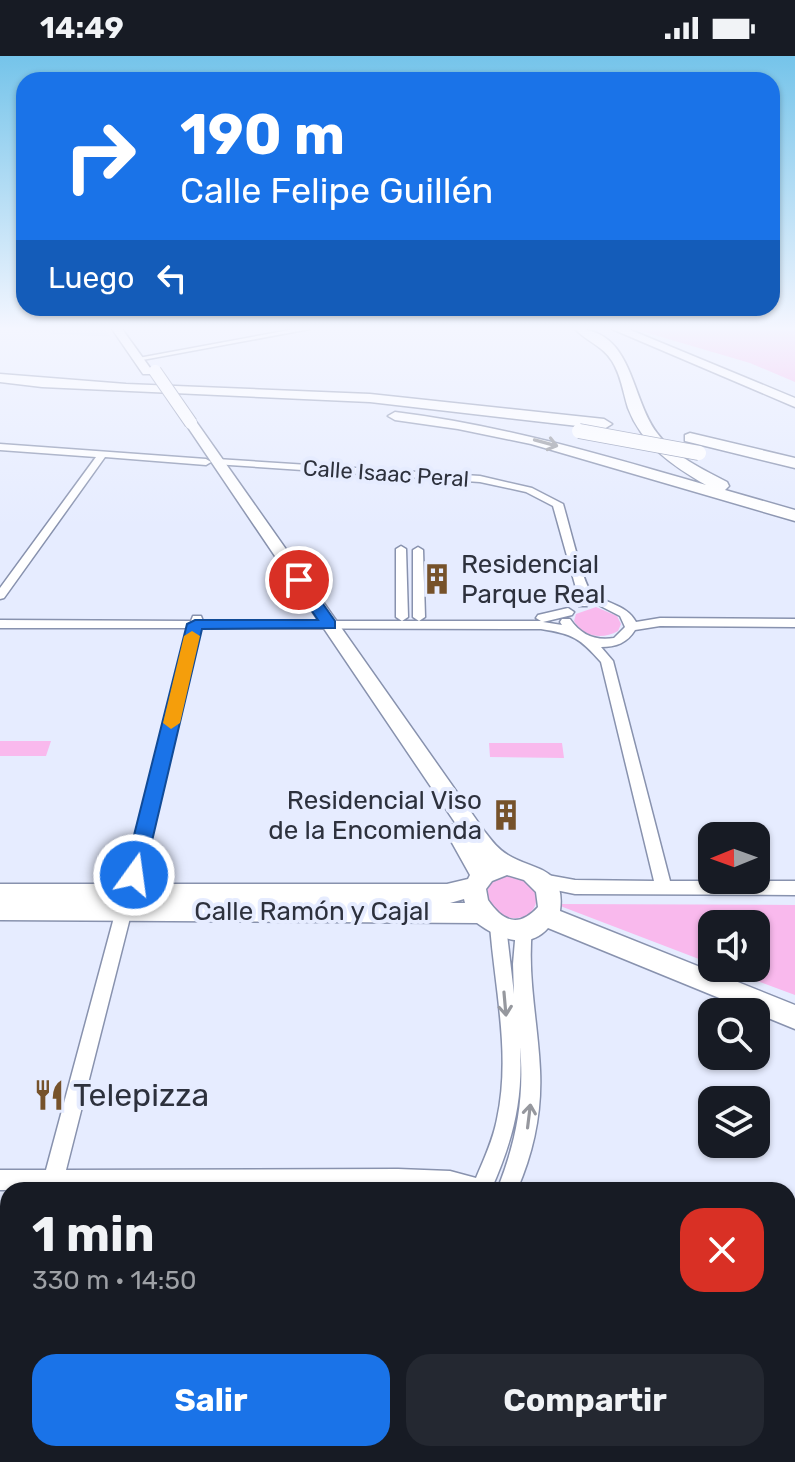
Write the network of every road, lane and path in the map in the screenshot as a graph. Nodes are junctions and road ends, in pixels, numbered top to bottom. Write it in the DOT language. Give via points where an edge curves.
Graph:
graph roads {
  1 [pos="64,395"];
  2 [pos="167,395"];
  3 [pos="308,395"];
  4 [pos="632,395"];
  5 [pos="775,395"];
  6 [pos="795,403"];
  7 [pos="254,405"];
  8 [pos="0,447"];
  9 [pos="103,454"];
  10 [pos="212,462"];
  11 [pos="795,463"];
  12 [pos="795,476"];
  13 [pos="795,514"];
  14 [pos="401,549"];
  15 [pos="418,550"];
  16 [pos="582,588"];
  17 [pos="0,596"];
  18 [pos="583,604"];
  19 [pos="600,604"];
  20 [pos="568,612"];
  21 [pos="0,615"];
  22 [pos="402,617"];
  23 [pos="419,617"];
  24 [pos="197,620"];
  25 [pos="320,620"];
  26 [pos="629,621"];
  27 [pos="795,623"];
  28 [pos="0,624"];
  29 [pos="570,630"];
  30 [pos="589,641"];
  31 [pos="614,642"];
  32 [pos="607,661"];
  33 [pos="507,866"];
  34 [pos="479,882"];
  35 [pos="664,887"];
  36 [pos="795,888"];
  37 [pos="0,894"];
  38 [pos="126,902"];
  39 [pos="0,910"];
  40 [pos="545,912"];
  41 [pos="489,920"];
  42 [pos="795,1017"];
  43 [pos="0,1180"];
  44 [pos="53,1180"];
  45 [pos="453,1182"];
  46 [pos="484,1182"];
  47 [pos="511,1182"];
  1 -- 7 [label="highway"];
  2 -- 10 [label="street"];
  3 -- 11 [label="highway" via="464,405 604,424"];
  4 -- 13 [label="highway" via="641,420 664,449 691,470"];
  5 -- 6 [label="highway"];
  7 -- 12 [label="highway, bridge" via="459,415 579,431"];
  7 -- 13 [label="highway, one-way" via="383,414 488,430"];
  8 -- 9 [label="street, Calle Isaac Peral"];
  9 -- 10 [label="street, Calle Isaac Peral"];
  9 -- 17 [label="street"];
  10 -- 16 [label="street, Calle Isaac Peral" via="480,479 517,486 551,500 561,512"];
  10 -- 25 [label="street"];
  14 -- 22 [label="street"];
  15 -- 23 [label="street"];
  16 -- 18 [label="street"];
  16 -- 19 [label="street"];
  18 -- 19 [label="street"];
  18 -- 20 [label="street"];
  19 -- 26 [label="street"];
  20 -- 23 [label="street" via="540,618"];
  20 -- 29 [label="street"];
  21 -- 24 [label="street"];
  22 -- 23 [label="street"];
  22 -- 25 [label="street"];
  24 -- 25 [label="street"];
  24 -- 28 [label="street"];
  24 -- 38 [label="street"];
  25 -- 29 [label="street"];
  25 -- 33 [label="street" via="477,838"];
  25 -- 34 [label="street" via="475,860"];
  26 -- 27 [label="street"];
  26 -- 31 [label="street" via="629,633"];
  29 -- 30 [label="street"];
  30 -- 31 [label="street"];
  30 -- 32 [label="street"];
  31 -- 32 [label="street"];
  32 -- 35 [label="street"];
  33 -- 34 [label="street, Calle Ramón y Cajal"];
  33 -- 40 [label="street" via="526,869"];
  34 -- 38 [label="street, Calle Ramón y Cajal" via="447,894"];
  34 -- 41 [label="street" via="474,899"];
  35 -- 36 [label="street"];
  35 -- 40 [label="street" via="575,887"];
  37 -- 38 [label="street, Calle Ramón y Cajal"];
  38 -- 39 [label="street, Calle Ramón y Cajal"];
  38 -- 41 [label="street, Calle Ramón y Cajal"];
  38 -- 44 [label="street"];
  40 -- 41 [label="street, Calle Ramón y Cajal"];
  40 -- 42 [label="street"];
  47 -- 40 [label="street, one-way" via="523,1154 530,1109 519,955"];
  41 -- 46 [label="street, one-way" via="511,1072 502,1140"];
  43 -- 44 [label="street"];
  44 -- 45 [label="street"];
}
